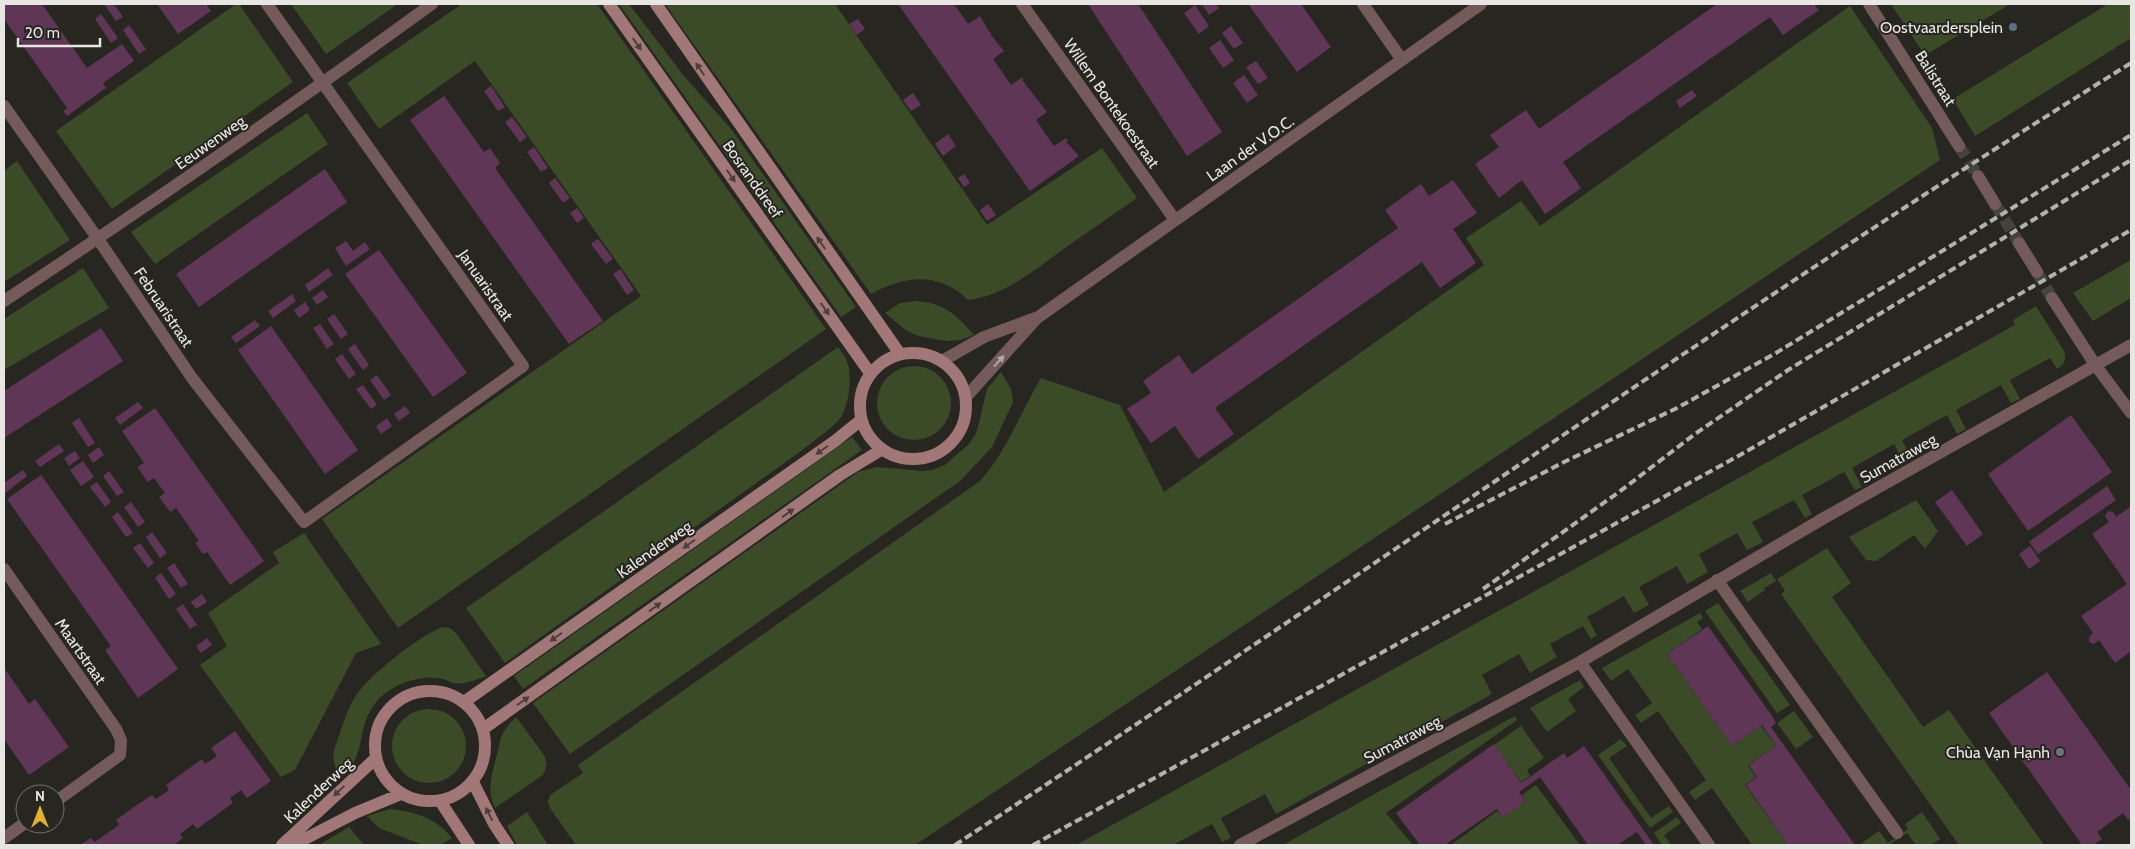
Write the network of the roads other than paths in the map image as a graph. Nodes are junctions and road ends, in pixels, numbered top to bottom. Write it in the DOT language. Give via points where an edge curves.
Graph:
graph roads {
  1 [pos="268,4"];
  2 [pos="432,4"];
  3 [pos="609,4"];
  4 [pos="656,4"];
  5 [pos="1022,4"];
  6 [pos="1363,4"];
  7 [pos="1481,4"];
  8 [pos="1869,4"];
  9 [pos="1402,60"];
  10 [pos="323,84"];
  11 [pos="4,106"];
  12 [pos="1959,146"];
  13 [pos="1978,176"];
  14 [pos="1995,204"];
  15 [pos="1175,220"];
  16 [pos="98,239"];
  17 [pos="2019,243"];
  18 [pos="2037,272"];
  19 [pos="2052,298"];
  20 [pos="4,301"];
  21 [pos="1037,318"];
  22 [pos="2131,345"];
  23 [pos="900,354"];
  24 [pos="942,361"];
  25 [pos="2096,366"];
  26 [pos="870,372"];
  27 [pos="966,397"];
  28 [pos="2131,413"];
  29 [pos="861,420"];
  30 [pos="881,450"];
  31 [pos="304,522"];
  32 [pos="4,569"];
  33 [pos="1718,580"];
  34 [pos="1580,662"];
  35 [pos="464,702"];
  36 [pos="483,729"];
  37 [pos="375,758"];
  38 [pos="473,782"];
  39 [pos="401,794"];
  40 [pos="65,795"];
  41 [pos="440,801"];
  42 [pos="15,830"];
  43 [pos="1897,833"];
  44 [pos="4,838"];
  45 [pos="282,845"];
  46 [pos="293,845"];
  47 [pos="469,845"];
  48 [pos="508,845"];
  49 [pos="1240,845"];
  50 [pos="1709,845"];
  1 -- 10 [label="street, Januaristraat"];
  2 -- 10 [label="street, Eeuwenweg"];
  3 -- 26 [label="main road, Bosranddreef, one-way"];
  23 -- 4 [label="main road, Bosranddreef, one-way"];
  5 -- 15 [label="street, Willem Bontekoestraat"];
  6 -- 9 [label="street"];
  7 -- 9 [label="street, Laan der V.O.C."];
  8 -- 12 [label="street, Balistraat"];
  9 -- 15 [label="street, Laan der V.O.C."];
  10 -- 16 [label="street, Eeuwenweg"];
  10 -- 31 [label="street, Januaristraat" via="523,366"];
  11 -- 16 [label="street, Februaristraat"];
  13 -- 14 [label="street"];
  15 -- 21 [label="street, Laan der V.O.C."];
  16 -- 20 [label="street, Eeuwenweg"];
  16 -- 31 [label="street, Februaristraat" via="192,378"];
  17 -- 18 [label="street"];
  19 -- 25 [label="street"];
  21 -- 24 [label="street, Laan der V.O.C." via="984,338"];
  27 -- 21 [label="street, Laan der V.O.C., one-way"];
  22 -- 25 [label="street, Sumatraweg"];
  23 -- 24 [label="main road" via="919,353"];
  23 -- 26 [label="main road"];
  24 -- 27 [label="main road" via="956,374"];
  25 -- 28 [label="street"];
  25 -- 33 [label="street, Sumatraweg"];
  26 -- 29 [label="main road" via="862,389"];
  27 -- 30 [label="main road" via="965,422 954,441 934,456 906,460"];
  29 -- 30 [label="main road" via="869,438"];
  29 -- 35 [label="main road, Kalenderweg, one-way"];
  36 -- 30 [label="main road, one-way" via="840,475"];
  32 -- 40 [label="street, Maartstraat" via="116,728 121,740 120,755"];
  33 -- 34 [label="street, Sumatraweg"];
  33 -- 43 [label="street"];
  34 -- 49 [label="street, Sumatraweg"];
  34 -- 50 [label="street"];
  35 -- 36 [label="main road"];
  35 -- 37 [label="main road" via="436,691 406,696 383,716 375,736"];
  36 -- 38 [label="main road" via="486,746 482,767"];
  37 -- 39 [label="main road" via="385,779"];
  37 -- 45 [label="main road, Kalenderweg, one-way"];
  38 -- 41 [label="main road" via="458,795"];
  48 -- 38 [label="main road, one-way"];
  39 -- 41 [label="main road" via="420,801"];
  39 -- 46 [label="main road, Kalenderweg"];
  41 -- 47 [label="main road"];
  42 -- 44 [label="street"];
}
